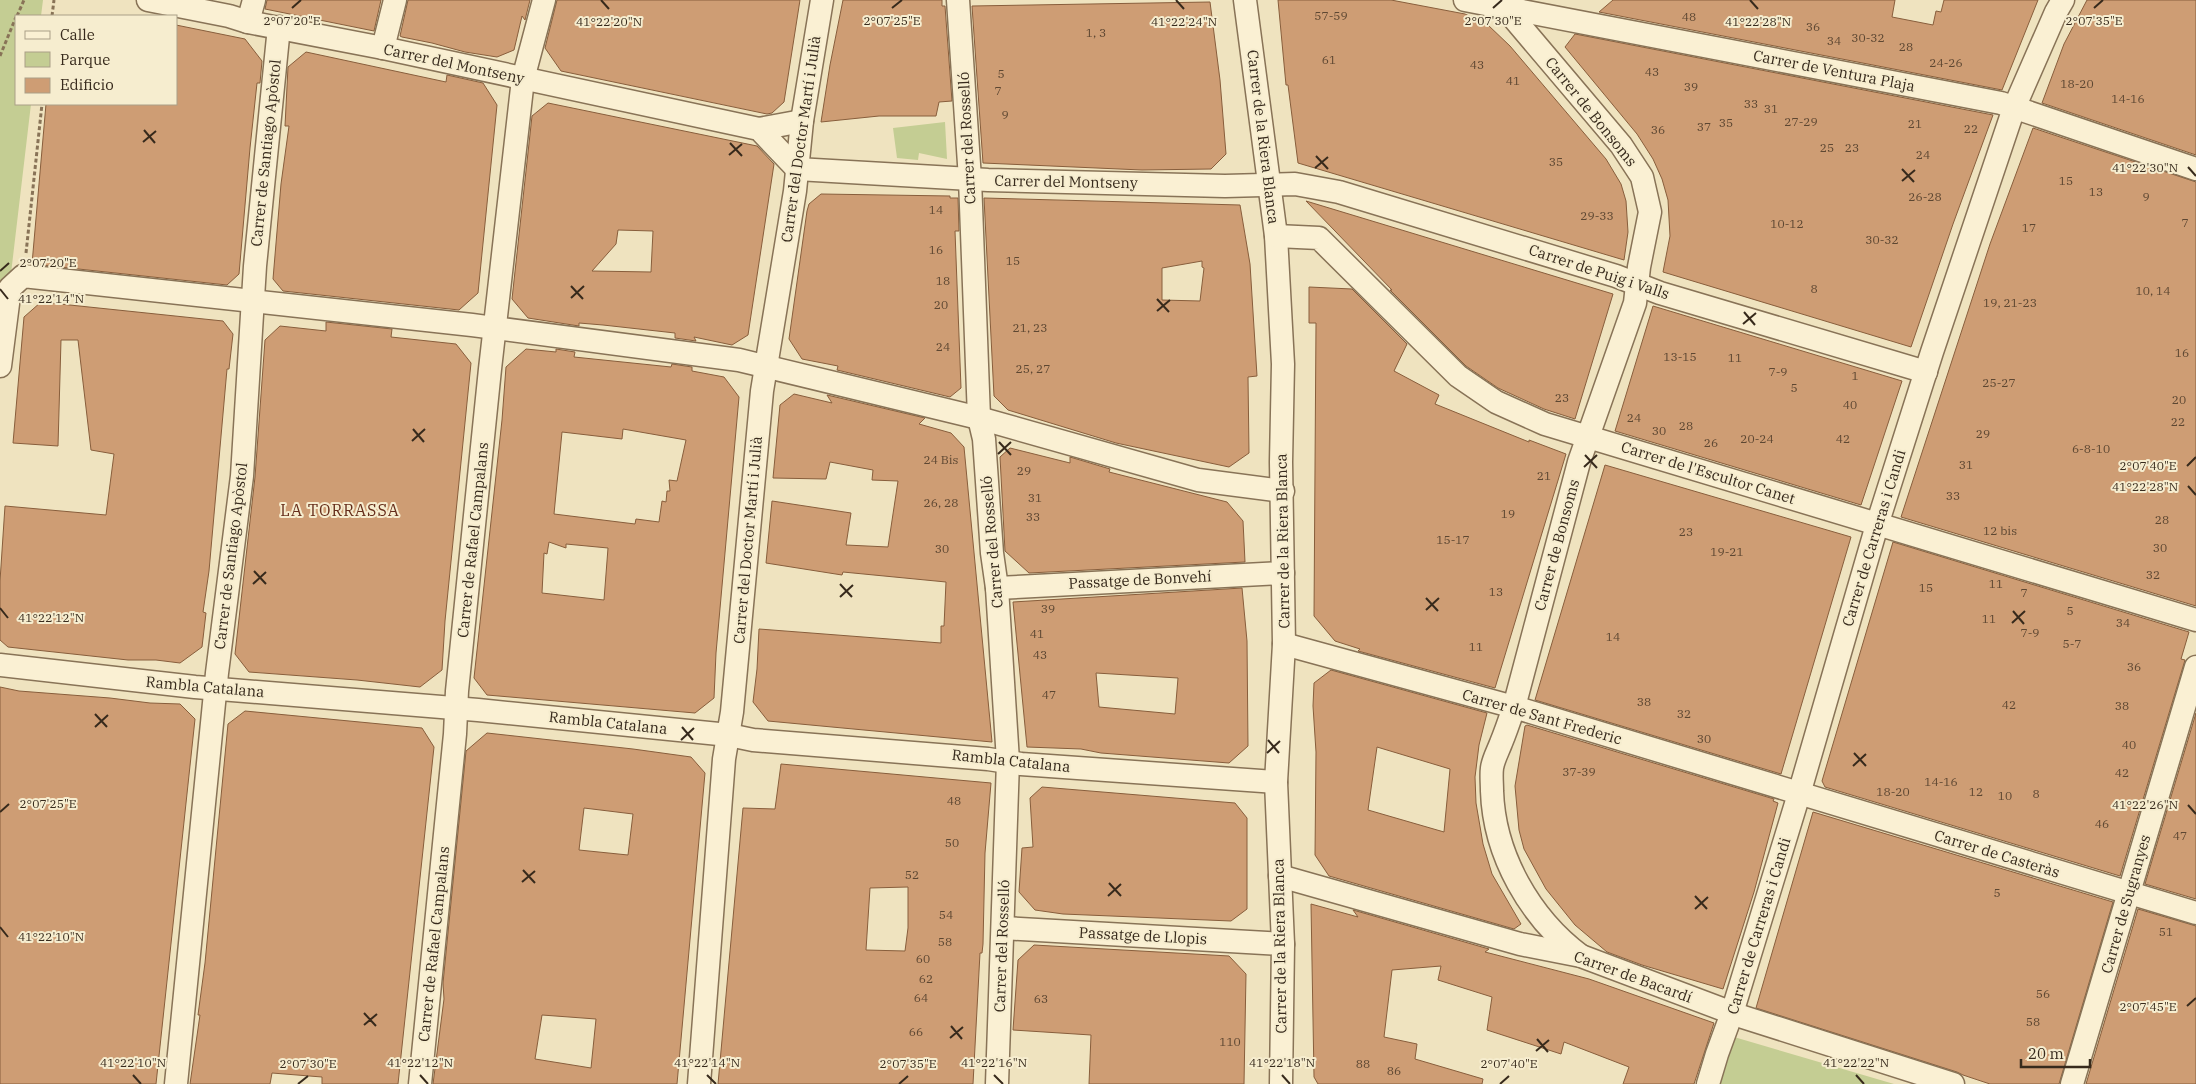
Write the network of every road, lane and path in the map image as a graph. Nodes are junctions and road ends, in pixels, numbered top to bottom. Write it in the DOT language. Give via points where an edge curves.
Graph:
graph roads {
  1 [pos="24,0"];
  2 [pos="54,0"];
  3 [pos="148,0"];
  4 [pos="254,0"];
  5 [pos="395,0"];
  6 [pos="544,0"];
  7 [pos="822,0"];
  8 [pos="958,0"];
  9 [pos="1245,0"];
  10 [pos="1465,0"];
  11 [pos="2063,0"];
  12 [pos="1504,4"];
  13 [pos="17,15"];
  14 [pos="52,15"];
  15 [pos="15,19"];
  16 [pos="248,22"];
  17 [pos="279,27"];
  18 [pos="383,48"];
  19 [pos="0,56"];
  20 [pos="523,80"];
  21 [pos="42,105"];
  22 [pos="2014,108"];
  23 [pos="802,120"];
  24 [pos="759,129"];
  25 [pos="797,169"];
  26 [pos="2196,169"];
  27 [pos="970,179"];
  28 [pos="1270,185"];
  29 [pos="1276,236"];
  30 [pos="16,282"];
  31 [pos="1637,285"];
  32 [pos="253,302"];
  33 [pos="495,328"];
  34 [pos="0,366"];
  35 [pos="765,366"];
  36 [pos="1926,372"];
  37 [pos="979,418"];
  38 [pos="1586,436"];
  39 [pos="1283,491"];
  40 [pos="1877,525"];
  41 [pos="1283,574"];
  42 [pos="997,588"];
  43 [pos="2196,620"];
  44 [pos="1284,644"];
  45 [pos="0,665"];
  46 [pos="2196,667"];
  47 [pos="216,689"];
  48 [pos="1514,707"];
  49 [pos="456,708"];
  50 [pos="729,735"];
  51 [pos="1008,761"];
  52 [pos="1276,782"];
  53 [pos="1799,794"];
  54 [pos="1280,876"];
  55 [pos="2129,894"];
  56 [pos="2196,914"];
  57 [pos="1003,928"];
  58 [pos="1282,944"];
  59 [pos="1581,956"];
  60 [pos="1732,1014"];
  61 [pos="176,1084"];
  62 [pos="420,1084"];
  63 [pos="699,1084"];
  64 [pos="997,1084"];
  65 [pos="1281,1084"];
  66 [pos="1708,1084"];
  67 [pos="1953,1084"];
  68 [pos="2072,1084"];
  1 -- 13 [label="path"];
  2 -- 14 [label="path"];
  3 -- 16 [label="street, Carrer del Montseny"];
  4 -- 16 [label="street"];
  5 -- 18 [label="street"];
  6 -- 20 [label="street, Carrer de Rafael Campalans"];
  7 -- 23 [label="street, Carrer del Doctor Martí i Julià"];
  8 -- 27 [label="street, Carrer del Rosselló"];
  9 -- 28 [label="street, Carrer de la Riera Blanca"];
  10 -- 12 [label="street, Carrer de Ventura Plaja"];
  11 -- 22 [label="street, Carrer de Carreras i Candi"];
  12 -- 22 [label="street, Carrer de Ventura Plaja"];
  12 -- 31 [label="street, Carrer de Bonsoms" via="1621,145 1642,177 1650,212"];
  15 -- 19 [label="path"];
  16 -- 17 [label="street, Carrer del Montseny"];
  17 -- 18 [label="street, Carrer del Montseny"];
  17 -- 32 [label="street, Carrer de Santiago Apòstol"];
  18 -- 20 [label="street, Carrer del Montseny"];
  20 -- 24 [label="street, Carrer del Montseny"];
  20 -- 33 [label="street, Carrer de Rafael Campalans"];
  21 -- 30 [label="path"];
  22 -- 26 [label="street, Carrer de Ventura Plaja"];
  22 -- 36 [label="street, Carrer de Carreras i Candi"];
  23 -- 24 [label="street, Carrer del Montseny"];
  23 -- 25 [label="street, Carrer del Doctor Martí i Julià"];
  24 -- 25 [label="street"];
  25 -- 27 [label="street, Carrer del Montseny"];
  25 -- 35 [label="street, Carrer del Doctor Martí i Julià"];
  27 -- 28 [label="street, Carrer del Montseny"];
  27 -- 37 [label="street, Carrer del Rosselló"];
  28 -- 29 [label="street, Carrer de la Riera Blanca"];
  28 -- 31 [label="street, Carrer de Puig i Valls" via="1294,184 1339,192"];
  29 -- 38 [label="street, Carrer de l'Escultor Canet" via="1319,238 1458,376 1496,402 1545,424"];
  29 -- 39 [label="street, Carrer de la Riera Blanca" via="1283,364"];
  30 -- 32 [label="street"];
  30 -- 34 [label="street"];
  31 -- 36 [label="street, Carrer de Puig i Valls"];
  31 -- 38 [label="street, Carrer de Bonsoms" via="1635,303"];
  32 -- 33 [label="street"];
  32 -- 47 [label="street, Carrer de Santiago Apòstol" via="242,476"];
  33 -- 35 [label="street"];
  33 -- 49 [label="street, Carrer de Rafael Campalans"];
  35 -- 37 [label="street"];
  35 -- 50 [label="street, Carrer del Doctor Martí i Julià"];
  36 -- 40 [label="street, Carrer de Carreras i Candi"];
  37 -- 39 [label="street" via="1198,480"];
  37 -- 42 [label="street, Carrer del Rosselló" via="984,439"];
  38 -- 40 [label="street, Carrer de l'Escultor Canet"];
  38 -- 48 [label="street, Carrer de Bonsoms"];
  39 -- 41 [label="street, Carrer de la Riera Blanca"];
  40 -- 43 [label="street, Carrer de l'Escultor Canet"];
  40 -- 53 [label="street, Carrer de Carreras i Candi"];
  41 -- 42 [label="street, Passatge de Bonvehí"];
  41 -- 44 [label="street, Carrer de la Riera Blanca"];
  42 -- 51 [label="street, Carrer del Rosselló"];
  44 -- 48 [label="street, Carrer de Sant Frederic"];
  44 -- 52 [label="street, Carrer de la Riera Blanca"];
  45 -- 47 [label="street, Rambla Catalana"];
  46 -- 55 [label="street, Carrer de Sugranyes"];
  47 -- 49 [label="street, Rambla Catalana"];
  47 -- 61 [label="street, Carrer de Santiago Apòstol"];
  48 -- 53 [label="street, Carrer de Sant Frederic"];
  48 -- 59 [label="street, Carrer de Bonsoms" via="1492,767 1492,804 1498,832 1510,869 1525,895 1560,941"];
  49 -- 50 [label="street, Rambla Catalana"];
  49 -- 62 [label="street, Carrer de Rafael Campalans"];
  50 -- 51 [label="street, Rambla Catalana" via="753,740"];
  50 -- 63 [label="street, Carrer del Doctor Martí i Julià" via="724,759"];
  51 -- 52 [label="street, Rambla Catalana"];
  51 -- 57 [label="street, Carrer del Rosselló"];
  52 -- 54 [label="street, Carrer de la Riera Blanca"];
  53 -- 55 [label="street, Carrer de Casteràs"];
  53 -- 60 [label="street, Carrer de Carreras i Candi"];
  54 -- 58 [label="street, Carrer de la Riera Blanca"];
  54 -- 59 [label="street, Carrer de Bacardí" via="1520,944"];
  55 -- 56 [label="street, Carrer de Casteràs"];
  55 -- 68 [label="street, Carrer de Sugranyes"];
  57 -- 58 [label="street, Passatge de Llopis"];
  57 -- 64 [label="street, Carrer del Rosselló"];
  58 -- 65 [label="street, Carrer de la Riera Blanca"];
  59 -- 60 [label="street, Carrer de Bacardí"];
  60 -- 66 [label="street, Carrer de Carreras i Candi"];
  60 -- 67 [label="street, Carrer de Bacardí"];
}
